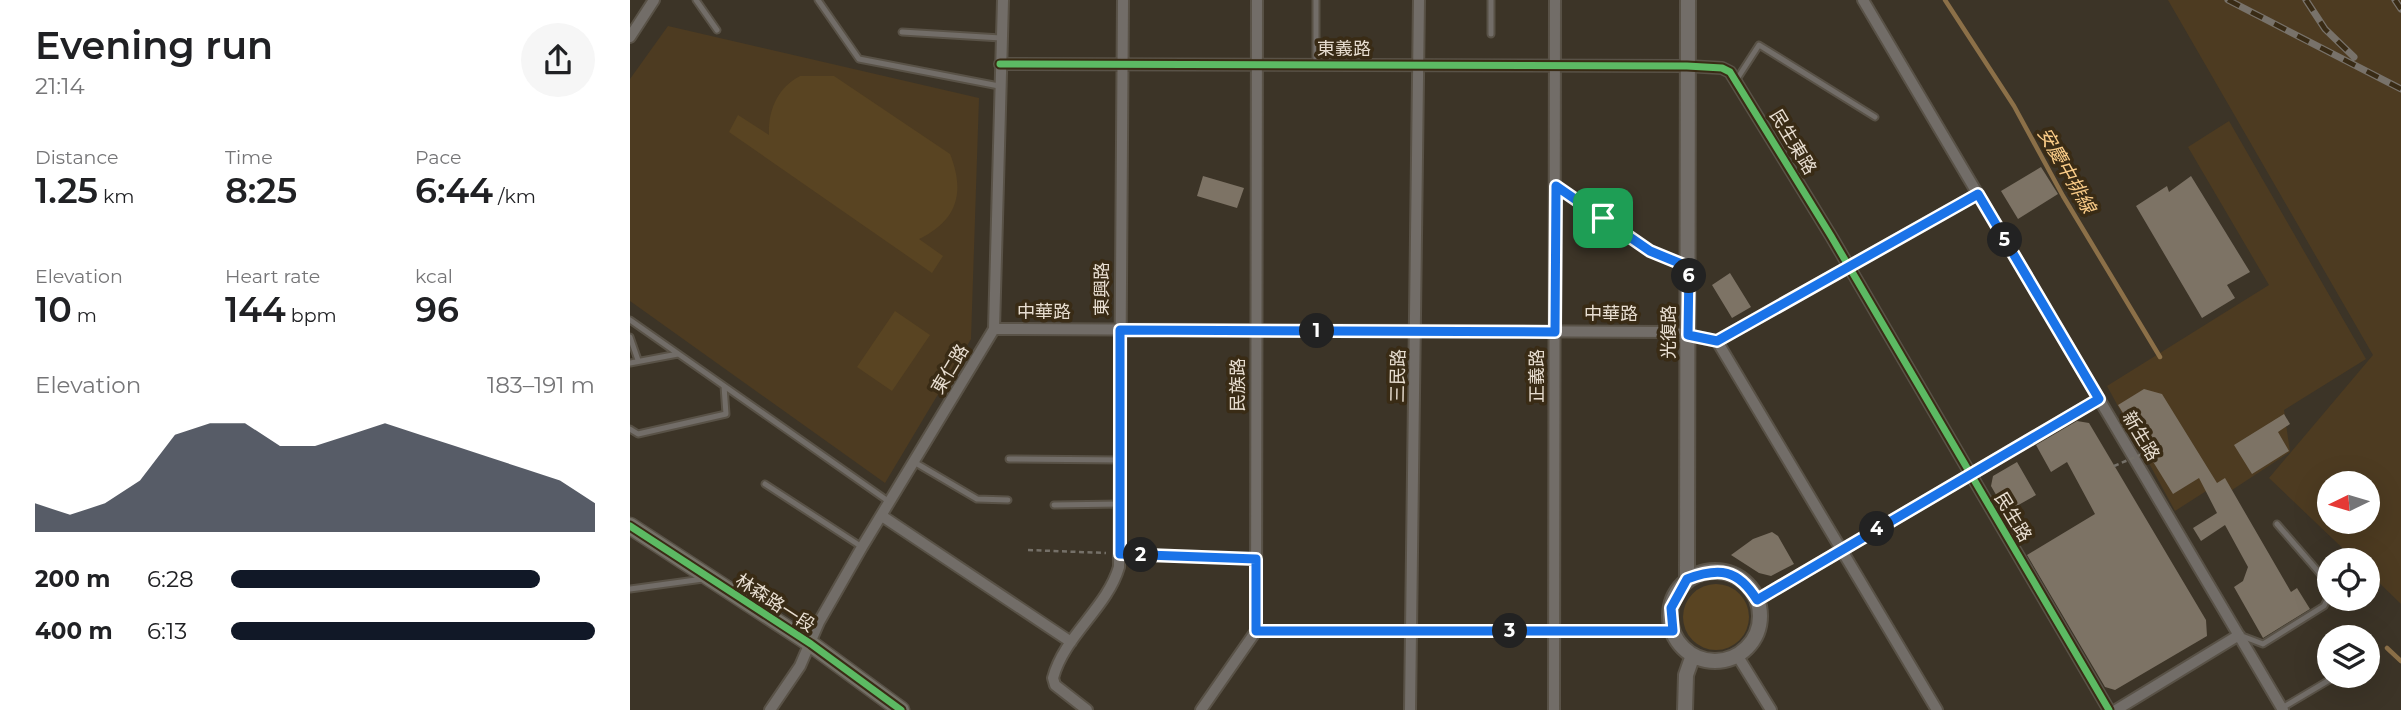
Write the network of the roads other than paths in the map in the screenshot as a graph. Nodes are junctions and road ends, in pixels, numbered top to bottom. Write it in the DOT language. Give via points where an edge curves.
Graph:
graph roads {
  1 [pos="654,0"];
  2 [pos="696,0"];
  3 [pos="818,0"];
  4 [pos="1003,0"];
  5 [pos="1123,0"];
  6 [pos="1257,0"];
  7 [pos="1316,0"];
  8 [pos="1419,0"];
  9 [pos="1491,0"];
  10 [pos="1555,0"];
  11 [pos="1688,0"];
  12 [pos="1863,0"];
  13 [pos="717,30"];
  14 [pos="902,32"];
  15 [pos="1491,34"];
  16 [pos="630,37"];
  17 [pos="1002,38"];
  18 [pos="1000,64"];
  19 [pos="1121,64"];
  20 [pos="1255,64"];
  21 [pos="1316,65"];
  22 [pos="1418,65"];
  23 [pos="1556,66"];
  24 [pos="1688,66"];
  25 [pos="1737,79"];
  26 [pos="999,86"];
  27 [pos="1875,117"];
  28 [pos="1978,194"];
  29 [pos="1850,267"];
  30 [pos="630,320"];
  31 [pos="994,329"];
  32 [pos="1120,330"];
  33 [pos="1255,330"];
  34 [pos="1417,331"];
  35 [pos="1555,332"];
  36 [pos="1688,335"];
  37 [pos="630,337"];
  38 [pos="1717,341"];
  39 [pos="678,354"];
  40 [pos="638,360"];
  41 [pos="630,363"];
  42 [pos="724,386"];
  43 [pos="2099,399"];
  44 [pos="630,429"];
  45 [pos="1009,459"];
  46 [pos="1120,460"];
  47 [pos="914,462"];
  48 [pos="1969,474"];
  49 [pos="765,484"];
  50 [pos="1008,500"];
  51 [pos="891,503"];
  52 [pos="1120,504"];
  53 [pos="1054,505"];
  54 [pos="882,516"];
  55 [pos="2277,524"];
  56 [pos="630,526"];
  57 [pos="862,547"];
  58 [pos="1841,550"];
  59 [pos="2317,570"];
  60 [pos="707,578"];
  61 [pos="1687,579"];
  62 [pos="630,589"];
  63 [pos="1757,600"];
  64 [pos="2317,610"];
  65 [pos="1256,631"];
  66 [pos="1411,631"];
  67 [pos="1554,631"];
  68 [pos="1673,631"];
  69 [pos="2239,635"];
  70 [pos="1072,642"];
  71 [pos="811,644"];
  72 [pos="1693,655"];
  73 [pos="1737,655"];
  74 [pos="2317,688"];
  75 [pos="2283,709"];
  76 [pos="769,710"];
  77 [pos="901,710"];
  78 [pos="1087,710"];
  79 [pos="1201,710"];
  80 [pos="1410,710"];
  81 [pos="1553,710"];
  82 [pos="1685,710"];
  83 [pos="1770,710"];
  84 [pos="1937,710"];
  85 [pos="2109,710"];
  86 [pos="2116,710"];
  1 -- 16 [label="street"];
  2 -- 13 [label="lane"];
  3 -- 26 [label="lane" via="859,59"];
  4 -- 17 [label="street, 東仁路"];
  5 -- 19 [label="street, 東興路"];
  6 -- 20 [label="street, 民族路"];
  7 -- 21 [label="lane"];
  8 -- 22 [label="street, 三民路"];
  9 -- 15 [label="lane"];
  10 -- 23 [label="street, 正義路"];
  11 -- 24 [label="street, 光復路"];
  12 -- 28 [label="street, 新生路"];
  14 -- 17 [label="lane"];
  17 -- 18 [label="street, 東仁路"];
  18 -- 19 [label="street, 東義路"];
  18 -- 26 [label="street, 東仁路"];
  19 -- 20 [label="street, 東義路"];
  19 -- 32 [label="street, 東興路"];
  20 -- 21 [label="street, 東義路"];
  20 -- 33 [label="street, 民族路"];
  21 -- 22 [label="street, 東義路"];
  22 -- 23 [label="street, 東義路"];
  22 -- 34 [label="street, 三民路"];
  23 -- 24 [label="street, 東義路"];
  23 -- 35 [label="street, 正義路"];
  24 -- 25 [label="street" via="1722,68"];
  24 -- 36 [label="street, 光復路"];
  25 -- 27 [label="lane" via="1759,45"];
  25 -- 29 [label="street, 民生東路"];
  26 -- 31 [label="street, 東仁路"];
  28 -- 29 [label="street"];
  28 -- 43 [label="street, 新生路"];
  29 -- 38 [label="street"];
  29 -- 48 [label="street, 民生路"];
  30 -- 39 [label="lane"];
  31 -- 32 [label="street, 中華路"];
  31 -- 47 [label="street, 東仁路"];
  32 -- 33 [label="street, 中華路"];
  32 -- 46 [label="street, 東興路"];
  33 -- 34 [label="street, 中華路"];
  33 -- 65 [label="street, 民族路"];
  34 -- 35 [label="street, 中華路"];
  34 -- 66 [label="street, 三民路"];
  35 -- 36 [label="street, 中華路"];
  35 -- 67 [label="street, 正義路"];
  36 -- 38 [label="street, 中華路"];
  36 -- 61 [label="street, 光復路"];
  37 -- 40 [label="lane"];
  38 -- 58 [label="street"];
  39 -- 40 [label="lane"];
  39 -- 42 [label="lane"];
  40 -- 41 [label="lane"];
  42 -- 44 [label="lane" via="726,414 638,434"];
  42 -- 51 [label="lane"];
  43 -- 48 [label="street"];
  43 -- 69 [label="street, 新生路"];
  45 -- 46 [label="lane"];
  46 -- 52 [label="street, 東興路"];
  47 -- 50 [label="lane" via="977,499"];
  47 -- 51 [label="street, 東仁路"];
  48 -- 58 [label="street"];
  48 -- 85 [label="street, 民生路"];
  49 -- 57 [label="lane"];
  51 -- 54 [label="street, 東仁路"];
  52 -- 53 [label="lane"];
  52 -- 70 [label="street, 東興路" via="1115,582"];
  54 -- 57 [label="street, 東仁路"];
  54 -- 70 [label="street"];
  55 -- 59 [label="lane"];
  56 -- 60 [label="main road, 林森路一段"];
  57 -- 71 [label="street, 東仁路"];
  58 -- 63 [label="street"];
  58 -- 84 [label="street"];
  60 -- 62 [label="lane"];
  60 -- 71 [label="main road, 林森路一段"];
  61 -- 63 [label="street" via="1705,572 1728,573 1748,584"];
  61 -- 68 [label="street, 光復路" via="1671,608"];
  63 -- 73 [label="street" via="1760,625 1755,639"];
  64 -- 69 [label="lane" via="2263,644"];
  65 -- 66 [label="street"];
  65 -- 79 [label="street"];
  66 -- 67 [label="street"];
  66 -- 80 [label="street, 三民路"];
  67 -- 68 [label="street"];
  67 -- 81 [label="street, 正義路"];
  68 -- 72 [label="street"];
  69 -- 75 [label="street, 新生路"];
  69 -- 86 [label="street"];
  70 -- 78 [label="street, 東興路" via="1053,678 1055,685"];
  71 -- 76 [label="street, 東仁路"];
  71 -- 77 [label="main road, 林森路一段"];
  72 -- 73 [label="street" via="1720,661"];
  72 -- 82 [label="street" via="1686,675"];
  73 -- 83 [label="street"];
  74 -- 75 [label="lane"];
}
